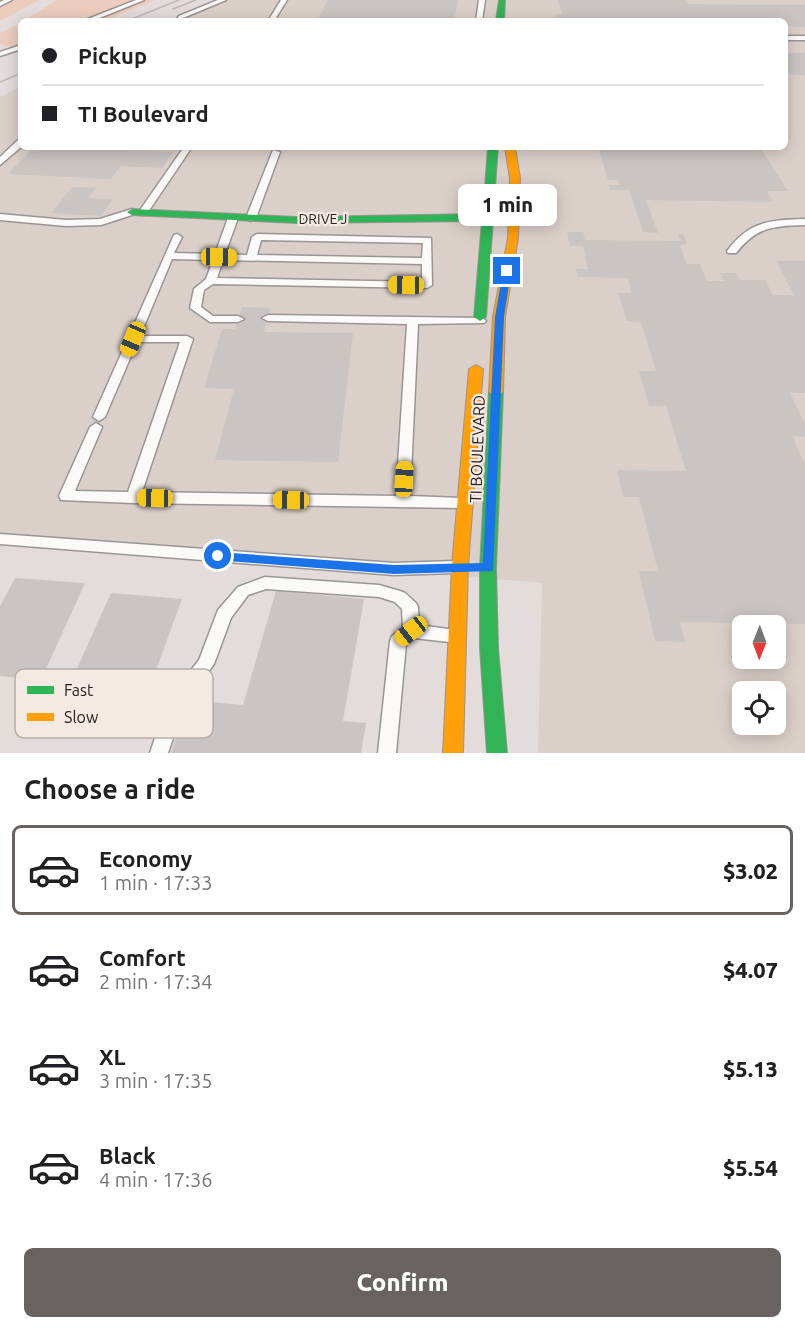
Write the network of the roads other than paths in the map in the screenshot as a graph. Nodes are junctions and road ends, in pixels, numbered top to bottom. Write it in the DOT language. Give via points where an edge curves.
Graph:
graph roads {
  1 [pos="9,0"];
  2 [pos="141,0"];
  3 [pos="223,0"];
  4 [pos="284,0"];
  5 [pos="482,0"];
  6 [pos="502,0"];
  7 [pos="0,4"];
  8 [pos="94,18"];
  9 [pos="180,18"];
  10 [pos="273,18"];
  11 [pos="479,18"];
  12 [pos="500,18"];
  13 [pos="788,38"];
  14 [pos="805,38"];
  15 [pos="18,48"];
  16 [pos="0,54"];
  17 [pos="18,145"];
  18 [pos="186,150"];
  19 [pos="493,150"];
  20 [pos="510,150"];
  21 [pos="276,152"];
  22 [pos="0,162"];
  23 [pos="138,212"];
  24 [pos="0,217"];
  25 [pos="487,217"];
  26 [pos="514,217"];
  27 [pos="233,218"];
  28 [pos="251,218"];
  29 [pos="805,222"];
  30 [pos="177,237"];
  31 [pos="732,251"];
  32 [pos="168,256"];
  33 [pos="219,257"];
  34 [pos="251,258"];
  35 [pos="427,261"];
  36 [pos="211,281"];
  37 [pos="268,318"];
  38 [pos="238,319"];
  39 [pos="413,321"];
  40 [pos="479,327"];
  41 [pos="133,339"];
  42 [pos="477,356"];
  43 [pos="133,498"];
  44 [pos="403,501"];
  45 [pos="464,503"];
  46 [pos="0,539"];
  47 [pos="460,566"];
  48 [pos="489,568"];
  49 [pos="411,631"];
  50 [pos="457,635"];
  51 [pos="202,669"];
  52 [pos="165,738"];
  53 [pos="159,753"];
  54 [pos="387,753"];
  55 [pos="453,753"];
  56 [pos="496,753"];
  1 -- 7 [label="lane"];
  2 -- 8 [label="lane"];
  3 -- 9 [label="lane"];
  4 -- 10 [label="lane"];
  5 -- 11 [label="lane"];
  6 -- 12 [label="street"];
  13 -- 14 [label="lane"];
  15 -- 16 [label="lane"];
  17 -- 22 [label="lane"];
  18 -- 23 [label="lane"];
  19 -- 25 [label="street"];
  20 -- 26 [label="street, TI BOULEVARD" via="515,178"];
  21 -- 28 [label="lane"];
  23 -- 24 [label="lane" via="101,222"];
  23 -- 27 [label="street, DRIVE J"];
  25 -- 26 [label="street, DRIVE J"];
  25 -- 28 [label="street, DRIVE J"];
  25 -- 40 [label="street"];
  26 -- 48 [label="street, TI BOULEVARD" via="512,251 499,317"];
  27 -- 28 [label="street, DRIVE J"];
  27 -- 33 [label="lane"];
  29 -- 31 [label="lane" via="772,223 752,229"];
  30 -- 32 [label="lane"];
  32 -- 33 [label="lane"];
  32 -- 41 [label="lane"];
  33 -- 34 [label="lane"];
  33 -- 36 [label="lane"];
  34 -- 35 [label="lane"];
  34 -- 35 [label="lane" via="257,237 428,240"];
  35 -- 36 [label="lane" via="428,285"];
  36 -- 38 [label="lane" via="199,289 195,308 210,319"];
  37 -- 39 [label="lane"];
  39 -- 40 [label="lane"];
  39 -- 44 [label="lane"];
  41 -- 43 [label="lane" via="187,339"];
  41 -- 43 [label="lane" via="66,496"];
  42 -- 45 [label="street, TI BOULEVARD"];
  43 -- 44 [label="lane"];
  44 -- 45 [label="lane"];
  45 -- 47 [label="street, TI BOULEVARD"];
  46 -- 47 [label="lane" via="394,570"];
  47 -- 48 [label="lane"];
  47 -- 50 [label="street, TI BOULEVARD"];
  48 -- 56 [label="street, TI BOULEVARD" via="489,648"];
  49 -- 50 [label="lane"];
  49 -- 51 [label="lane" via="410,607 400,597 379,591 265,583 243,591 224,615"];
  49 -- 54 [label="lane" via="398,641"];
  50 -- 55 [label="street, TI BOULEVARD"];
  52 -- 53 [label="lane"];
}
